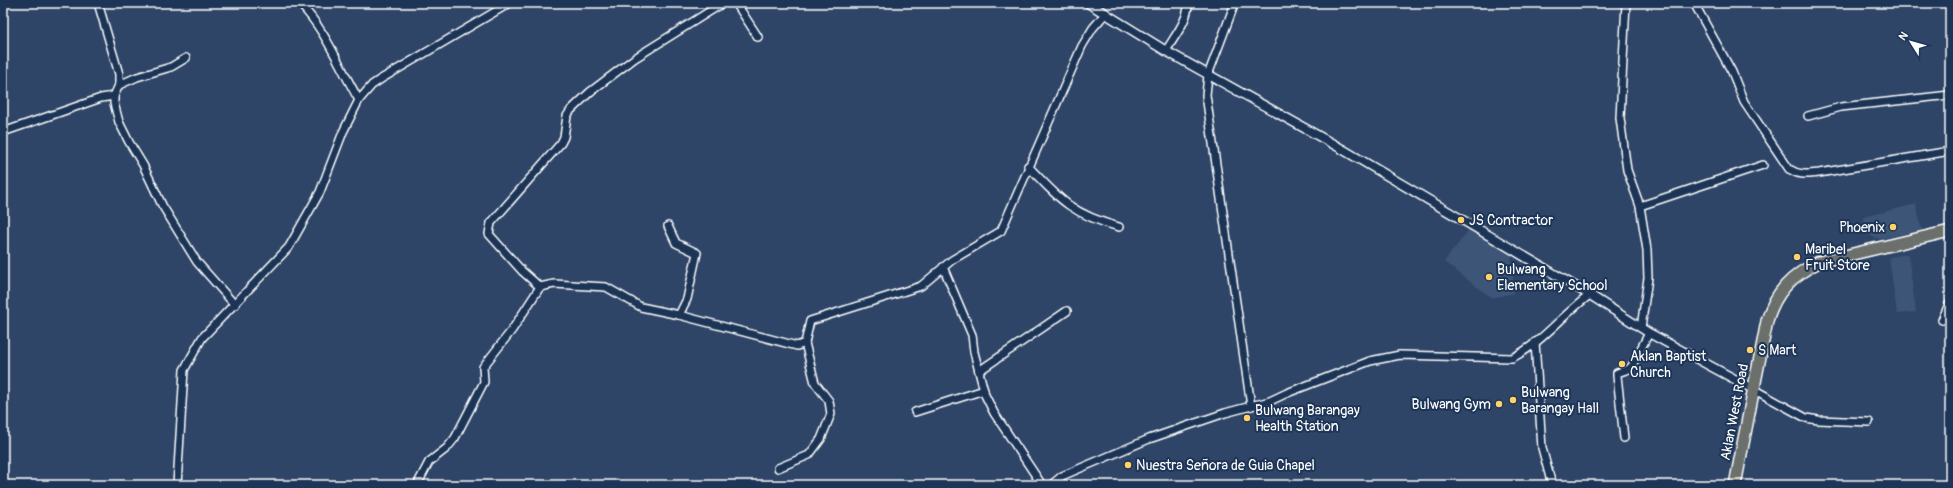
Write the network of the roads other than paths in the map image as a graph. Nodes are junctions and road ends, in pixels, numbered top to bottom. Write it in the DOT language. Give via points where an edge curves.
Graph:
graph roads {
  1 [pos="299,3"];
  2 [pos="510,3"];
  3 [pos="722,3"];
  4 [pos="736,3"];
  5 [pos="1088,3"];
  6 [pos="1188,3"];
  7 [pos="1235,3"];
  8 [pos="1626,3"];
  9 [pos="1694,3"];
  10 [pos="100,4"];
  11 [pos="1106,13"];
  12 [pos="758,38"];
  13 [pos="1166,51"];
  14 [pos="186,58"];
  15 [pos="1208,75"];
  16 [pos="119,85"];
  17 [pos="1950,95"];
  18 [pos="114,96"];
  19 [pos="359,100"];
  20 [pos="1808,116"];
  21 [pos="6,131"];
  22 [pos="1950,151"];
  23 [pos="1763,165"];
  24 [pos="1028,166"];
  25 [pos="1640,206"];
  26 [pos="668,226"];
  27 [pos="1118,227"];
  28 [pos="1950,231"];
  29 [pos="943,267"];
  30 [pos="540,287"];
  31 [pos="1590,295"];
  32 [pos="1950,302"];
  33 [pos="235,305"];
  34 [pos="1067,311"];
  35 [pos="679,315"];
  36 [pos="1942,320"];
  37 [pos="1641,328"];
  38 [pos="1649,333"];
  39 [pos="1535,342"];
  40 [pos="805,343"];
  41 [pos="979,371"];
  42 [pos="1753,389"];
  43 [pos="984,390"];
  44 [pos="1251,406"];
  45 [pos="915,412"];
  46 [pos="1869,422"];
  47 [pos="1624,438"];
  48 [pos="778,468"];
  49 [pos="177,485"];
  50 [pos="417,485"];
  51 [pos="1042,485"];
  52 [pos="1051,485"];
  53 [pos="1552,485"];
  54 [pos="1735,485"];
  1 -- 19 [label="street" via="326,39"];
  2 -- 19 [label="street" via="381,79"];
  3 -- 30 [label="street" via="635,58 571,110 567,116 561,143 491,223 489,234"];
  4 -- 12 [label="street"];
  5 -- 11 [label="street"];
  6 -- 13 [label="street" via="1185,18"];
  7 -- 15 [label="street"];
  8 -- 25 [label="street" via="1621,134 1626,170"];
  9 -- 22 [label="street" via="1732,72 1744,102 1789,168 1796,174"];
  10 -- 16 [label="street" via="117,64"];
  11 -- 13 [label="street"];
  11 -- 24 [label="street" via="1082,46"];
  13 -- 15 [label="street"];
  14 -- 16 [label="street" via="171,67"];
  15 -- 31 [label="street"];
  15 -- 44 [label="street" via="1208,115"];
  16 -- 18 [label="street"];
  17 -- 20 [label="street" via="1841,107"];
  18 -- 21 [label="street" via="101,98"];
  18 -- 33 [label="street" via="119,122 162,205 196,262"];
  19 -- 33 [label="street" via="343,132 320,192 298,234 276,262"];
  23 -- 25 [label="street"];
  24 -- 27 [label="street" via="1071,208 1094,220"];
  24 -- 29 [label="street" via="1001,231"];
  25 -- 37 [label="street" via="1647,250 1648,278"];
  26 -- 35 [label="street" via="676,243 697,253 687,299"];
  28 -- 42 [label="main road, Aklan West Road" via="1836,257 1800,272 1782,288 1776,298 1767,321"];
  29 -- 40 [label="street" via="921,286 810,321"];
  29 -- 41 [label="street" via="972,335"];
  30 -- 35 [label="street" via="554,284 606,287 641,307"];
  30 -- 50 [label="street" via="512,330 483,367 484,382 455,438 429,462"];
  31 -- 37 [label="street"];
  31 -- 39 [label="street"];
  32 -- 36 [label="street"];
  33 -- 49 [label="street" via="202,338 184,370"];
  34 -- 41 [label="street"];
  35 -- 40 [label="street" via="797,346"];
  37 -- 38 [label="street"];
  38 -- 42 [label="street"];
  38 -- 47 [label="street" via="1629,370 1617,373"];
  39 -- 44 [label="street" via="1512,358 1384,356 1270,401"];
  39 -- 53 [label="street" via="1542,448"];
  40 -- 48 [label="street" via="815,383 829,402 831,414 821,439 808,455"];
  41 -- 43 [label="street"];
  42 -- 46 [label="street" via="1806,418"];
  42 -- 54 [label="main road, Aklan West Road"];
  43 -- 45 [label="street"];
  43 -- 51 [label="street" via="994,413"];
  44 -- 52 [label="street" via="1149,439 1062,476"];
}
